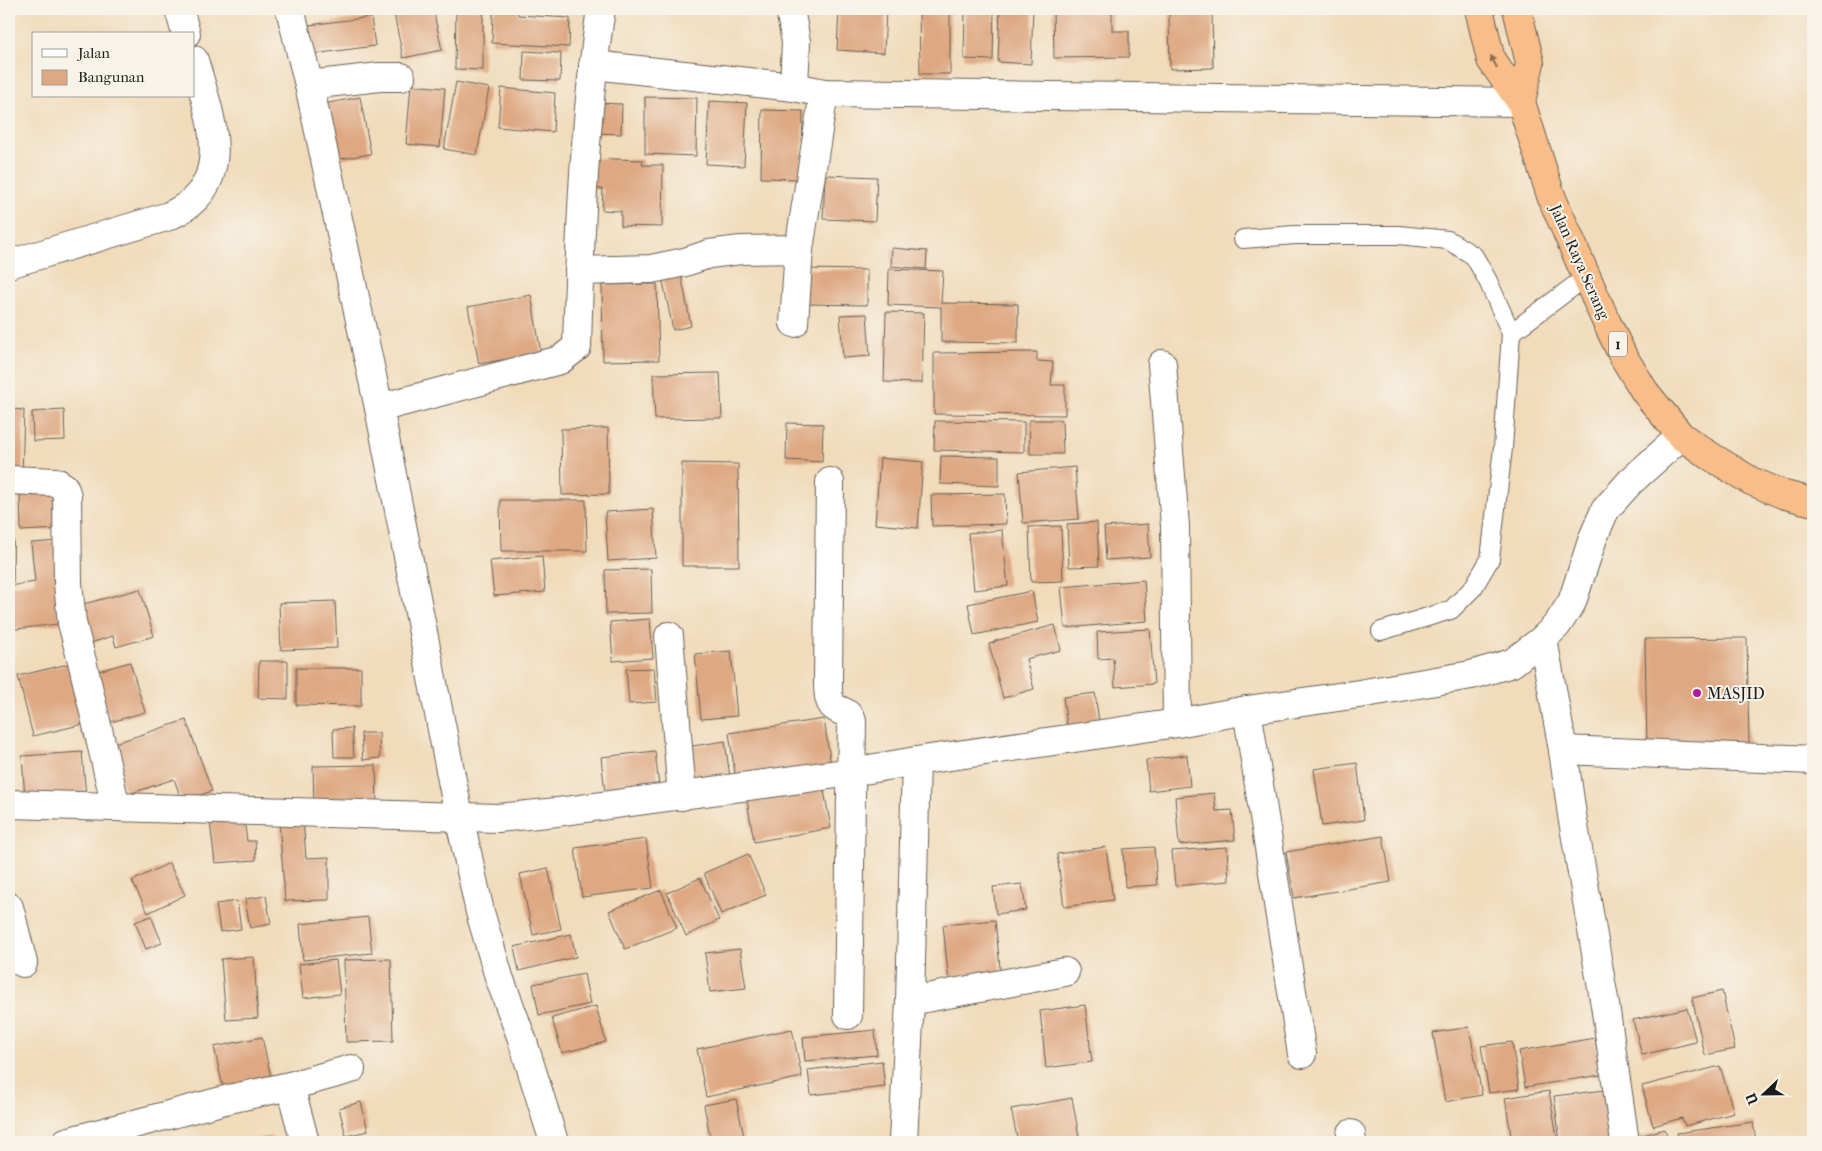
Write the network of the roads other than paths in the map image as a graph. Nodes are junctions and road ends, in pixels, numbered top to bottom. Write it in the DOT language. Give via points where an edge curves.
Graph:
graph roads {
  1 [pos="179,9"];
  2 [pos="290,9"];
  3 [pos="601,9"];
  4 [pos="790,9"];
  5 [pos="1479,9"];
  6 [pos="1517,9"];
  7 [pos="185,32"];
  8 [pos="195,63"];
  9 [pos="593,65"];
  10 [pos="401,77"];
  11 [pos="310,85"];
  12 [pos="794,87"];
  13 [pos="824,93"];
  14 [pos="1521,102"];
  15 [pos="1243,239"];
  16 [pos="799,249"];
  17 [pos="9,264"];
  18 [pos="579,271"];
  19 [pos="1586,277"];
  20 [pos="794,323"];
  21 [pos="1511,333"];
  22 [pos="1162,364"];
  23 [pos="378,408"];
  24 [pos="1681,436"];
  25 [pos="9,480"];
  26 [pos="830,482"];
  27 [pos="1813,502"];
  28 [pos="1381,631"];
  29 [pos="669,636"];
  30 [pos="1543,639"];
  31 [pos="1247,710"];
  32 [pos="1176,723"];
  33 [pos="1563,750"];
  34 [pos="1813,760"];
  35 [pos="916,761"];
  36 [pos="852,772"];
  37 [pos="682,796"];
  38 [pos="9,804"];
  39 [pos="116,807"];
  40 [pos="459,816"];
  41 [pos="9,908"];
  42 [pos="23,963"];
  43 [pos="1065,972"];
  44 [pos="910,1001"];
  45 [pos="848,1015"];
  46 [pos="1302,1054"];
  47 [pos="351,1069"];
  48 [pos="290,1086"];
  49 [pos="66,1142"];
  50 [pos="305,1142"];
  51 [pos="554,1142"];
  52 [pos="903,1142"];
  53 [pos="1625,1142"];
  1 -- 7 [label="street"];
  2 -- 11 [label="street"];
  3 -- 9 [label="street"];
  4 -- 12 [label="street" via="796,42"];
  14 -- 5 [label="highway, Jalan Raya Serang / 1, one-way" via="1491,60"];
  6 -- 14 [label="highway" via="1530,63"];
  8 -- 17 [label="street" via="212,122 214,148 212,170 195,200 169,216"];
  9 -- 12 [label="street"];
  9 -- 18 [label="street"];
  10 -- 11 [label="street"];
  11 -- 23 [label="street"];
  12 -- 13 [label="street"];
  13 -- 14 [label="street"];
  13 -- 16 [label="street"];
  14 -- 19 [label="highway, Jalan Raya Serang / 1" via="1551,196"];
  15 -- 21 [label="lane" via="1295,235 1399,235 1448,240 1474,256"];
  16 -- 18 [label="street" via="709,254 651,269"];
  16 -- 20 [label="street"];
  18 -- 23 [label="street" via="577,348 560,360"];
  19 -- 21 [label="lane"];
  19 -- 24 [label="highway, Jalan Raya Serang / 1" via="1623,356 1645,392"];
  21 -- 28 [label="lane" via="1503,448 1490,559 1473,588 1450,610"];
  22 -- 32 [label="street" via="1175,526"];
  23 -- 40 [label="street"];
  24 -- 27 [label="highway, Jalan Raya Serang / 1" via="1751,482"];
  24 -- 30 [label="street" via="1630,482 1606,510 1572,602"];
  25 -- 39 [label="street" via="56,482 64,487 67,496 72,623"];
  26 -- 36 [label="street" via="828,683 831,704 847,712 852,721"];
  29 -- 37 [label="street"];
  30 -- 31 [label="street" via="1512,663 1472,675"];
  30 -- 33 [label="street"];
  31 -- 32 [label="street"];
  31 -- 46 [label="street"];
  32 -- 35 [label="street"];
  33 -- 34 [label="street"];
  33 -- 53 [label="street"];
  35 -- 36 [label="street"];
  35 -- 44 [label="street"];
  36 -- 37 [label="street"];
  36 -- 45 [label="street"];
  37 -- 40 [label="street" via="498,818"];
  38 -- 39 [label="street"];
  39 -- 40 [label="street"];
  40 -- 51 [label="street" via="480,912"];
  41 -- 42 [label="street"];
  43 -- 44 [label="street"];
  44 -- 52 [label="street"];
  47 -- 48 [label="street"];
  48 -- 49 [label="street"];
  48 -- 50 [label="street"];
}
